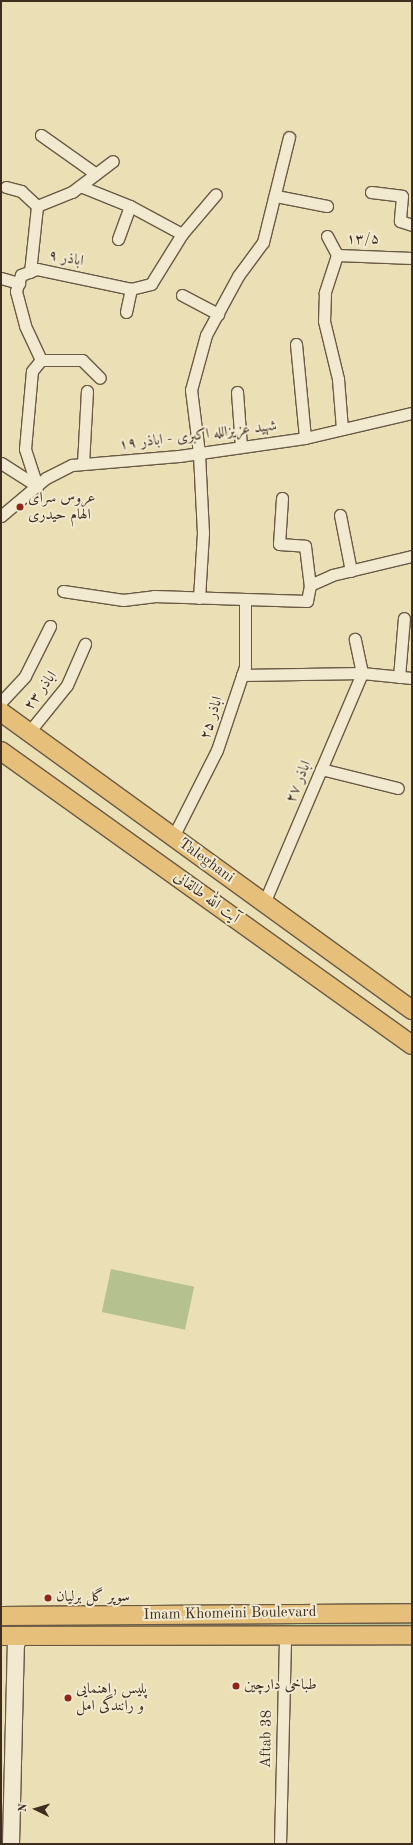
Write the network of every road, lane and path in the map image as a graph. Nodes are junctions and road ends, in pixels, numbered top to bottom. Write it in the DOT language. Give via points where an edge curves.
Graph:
graph roads {
  1 [pos="41,135"];
  2 [pos="289,137"];
  3 [pos="113,161"];
  4 [pos="96,174"];
  5 [pos="80,186"];
  6 [pos="6,187"];
  7 [pos="371,192"];
  8 [pos="216,194"];
  9 [pos="276,196"];
  10 [pos="37,206"];
  11 [pos="130,206"];
  12 [pos="327,206"];
  13 [pos="412,225"];
  14 [pos="182,234"];
  15 [pos="326,236"];
  16 [pos="118,239"];
  17 [pos="337,255"];
  18 [pos="412,258"];
  19 [pos="30,272"];
  20 [pos="1,278"];
  21 [pos="19,283"];
  22 [pos="132,289"];
  23 [pos="182,295"];
  24 [pos="126,312"];
  25 [pos="218,314"];
  26 [pos="296,344"];
  27 [pos="41,360"];
  28 [pos="100,378"];
  29 [pos="87,391"];
  30 [pos="238,392"];
  31 [pos="412,414"];
  32 [pos="342,430"];
  33 [pos="305,438"];
  34 [pos="241,447"];
  35 [pos="199,453"];
  36 [pos="1,463"];
  37 [pos="83,464"];
  38 [pos="37,486"];
  39 [pos="282,498"];
  40 [pos="340,515"];
  41 [pos="1,516"];
  42 [pos="412,556"];
  43 [pos="350,571"];
  44 [pos="310,585"];
  45 [pos="63,591"];
  46 [pos="199,598"];
  47 [pos="245,600"];
  48 [pos="404,618"];
  49 [pos="50,626"];
  50 [pos="356,639"];
  51 [pos="85,644"];
  52 [pos="362,673"];
  53 [pos="242,675"];
  54 [pos="399,677"];
  55 [pos="412,678"];
  56 [pos="1,702"];
  57 [pos="1,712"];
  58 [pos="29,732"];
  59 [pos="1,751"];
  60 [pos="321,769"];
  61 [pos="398,788"];
  62 [pos="173,837"];
  63 [pos="264,903"];
  64 [pos="412,1010"];
  65 [pos="412,1045"];
  66 [pos="377,1613"];
  67 [pos="412,1613"];
  68 [pos="1,1616"];
  69 [pos="285,1635"];
  70 [pos="377,1635"];
  71 [pos="412,1635"];
  72 [pos="1,1636"];
  73 [pos="20,1636"];
  74 [pos="8,1723"];
  75 [pos="11,1844"];
  76 [pos="280,1844"];
  1 -- 4 [label="street"];
  2 -- 9 [label="street"];
  3 -- 4 [label="street"];
  4 -- 5 [label="street"];
  5 -- 10 [label="street"];
  5 -- 11 [label="street"];
  6 -- 10 [label="street" via="21,191"];
  7 -- 13 [label="street" via="402,196 400,221"];
  8 -- 14 [label="street"];
  9 -- 12 [label="street"];
  9 -- 25 [label="street" via="264,242 238,276"];
  10 -- 19 [label="street"];
  11 -- 14 [label="street"];
  11 -- 16 [label="street"];
  14 -- 22 [label="street" via="151,284"];
  15 -- 17 [label="street, ۱۳/۵"];
  17 -- 18 [label="street, ۱۳/۵"];
  17 -- 32 [label="street" via="325,293 324,321 338,379"];
  19 -- 21 [label="street, اباذر ۹" via="21,275"];
  19 -- 22 [label="street, اباذر ۹" via="36,269 67,274"];
  20 -- 21 [label="street"];
  21 -- 27 [label="street" via="16,291 25,324"];
  22 -- 24 [label="street"];
  23 -- 25 [label="street"];
  25 -- 35 [label="street" via="206,335 191,390"];
  26 -- 33 [label="street"];
  27 -- 28 [label="street" via="82,360"];
  27 -- 38 [label="street" via="32,371 25,449"];
  29 -- 37 [label="street"];
  30 -- 34 [label="street"];
  31 -- 32 [label="street, شهید عزیزالله اکبری - اباذر ۱۹"];
  32 -- 33 [label="street, شهید عزیزالله اکبری - اباذر ۱۹"];
  33 -- 34 [label="street, شهید عزیزالله اکبری - اباذر ۱۹"];
  34 -- 35 [label="street, شهید عزیزالله اکبری - اباذر ۱۹"];
  35 -- 37 [label="street, شهید عزیزالله اکبری - اباذر ۱۹"];
  35 -- 46 [label="street" via="203,533"];
  36 -- 38 [label="street"];
  37 -- 38 [label="street, شهید عزیزالله اکبری - اباذر ۱۹" via="72,465"];
  38 -- 41 [label="street, شهید عزیزالله اکبری - اباذر ۱۹"];
  39 -- 44 [label="street" via="279,544 304,546"];
  40 -- 43 [label="street"];
  42 -- 43 [label="street"];
  43 -- 44 [label="street"];
  44 -- 47 [label="street" via="307,601"];
  45 -- 46 [label="street" via="122,600 154,596"];
  46 -- 47 [label="street"];
  47 -- 53 [label="street, اباذر ۲۵"];
  48 -- 54 [label="street"];
  49 -- 56 [label="street" via="25,676"];
  50 -- 52 [label="street"];
  51 -- 58 [label="street, اباذر ۲۳" via="66,685"];
  52 -- 53 [label="street"];
  52 -- 54 [label="street"];
  52 -- 60 [label="street, اباذر ۲۷"];
  53 -- 62 [label="street, اباذر ۲۵" via="217,750"];
  54 -- 55 [label="street"];
  57 -- 58 [label="main road, Taleghani"];
  58 -- 62 [label="main road, Taleghani"];
  59 -- 65 [label="main road, آیت الله طالقانی"];
  60 -- 61 [label="street"];
  60 -- 63 [label="street, اباذر ۲۷"];
  62 -- 63 [label="main road, Taleghani"];
  63 -- 64 [label="main road, Taleghani"];
  66 -- 67 [label="main road, Imam Khomeini Boulevard"];
  66 -- 68 [label="main road, Imam Khomeini Boulevard"];
  66 -- 70 [label="main road"];
  69 -- 70 [label="main road, Imam Khomeini Boulevard"];
  69 -- 73 [label="main road, Imam Khomeini Boulevard"];
  69 -- 76 [label="street, Aftab 38"];
  70 -- 71 [label="main road, Imam Khomeini Boulevard"];
  72 -- 73 [label="main road, Imam Khomeini Boulevard"];
  73 -- 74 [label="main road" via="16,1645"];
  74 -- 75 [label="main road"];
}
